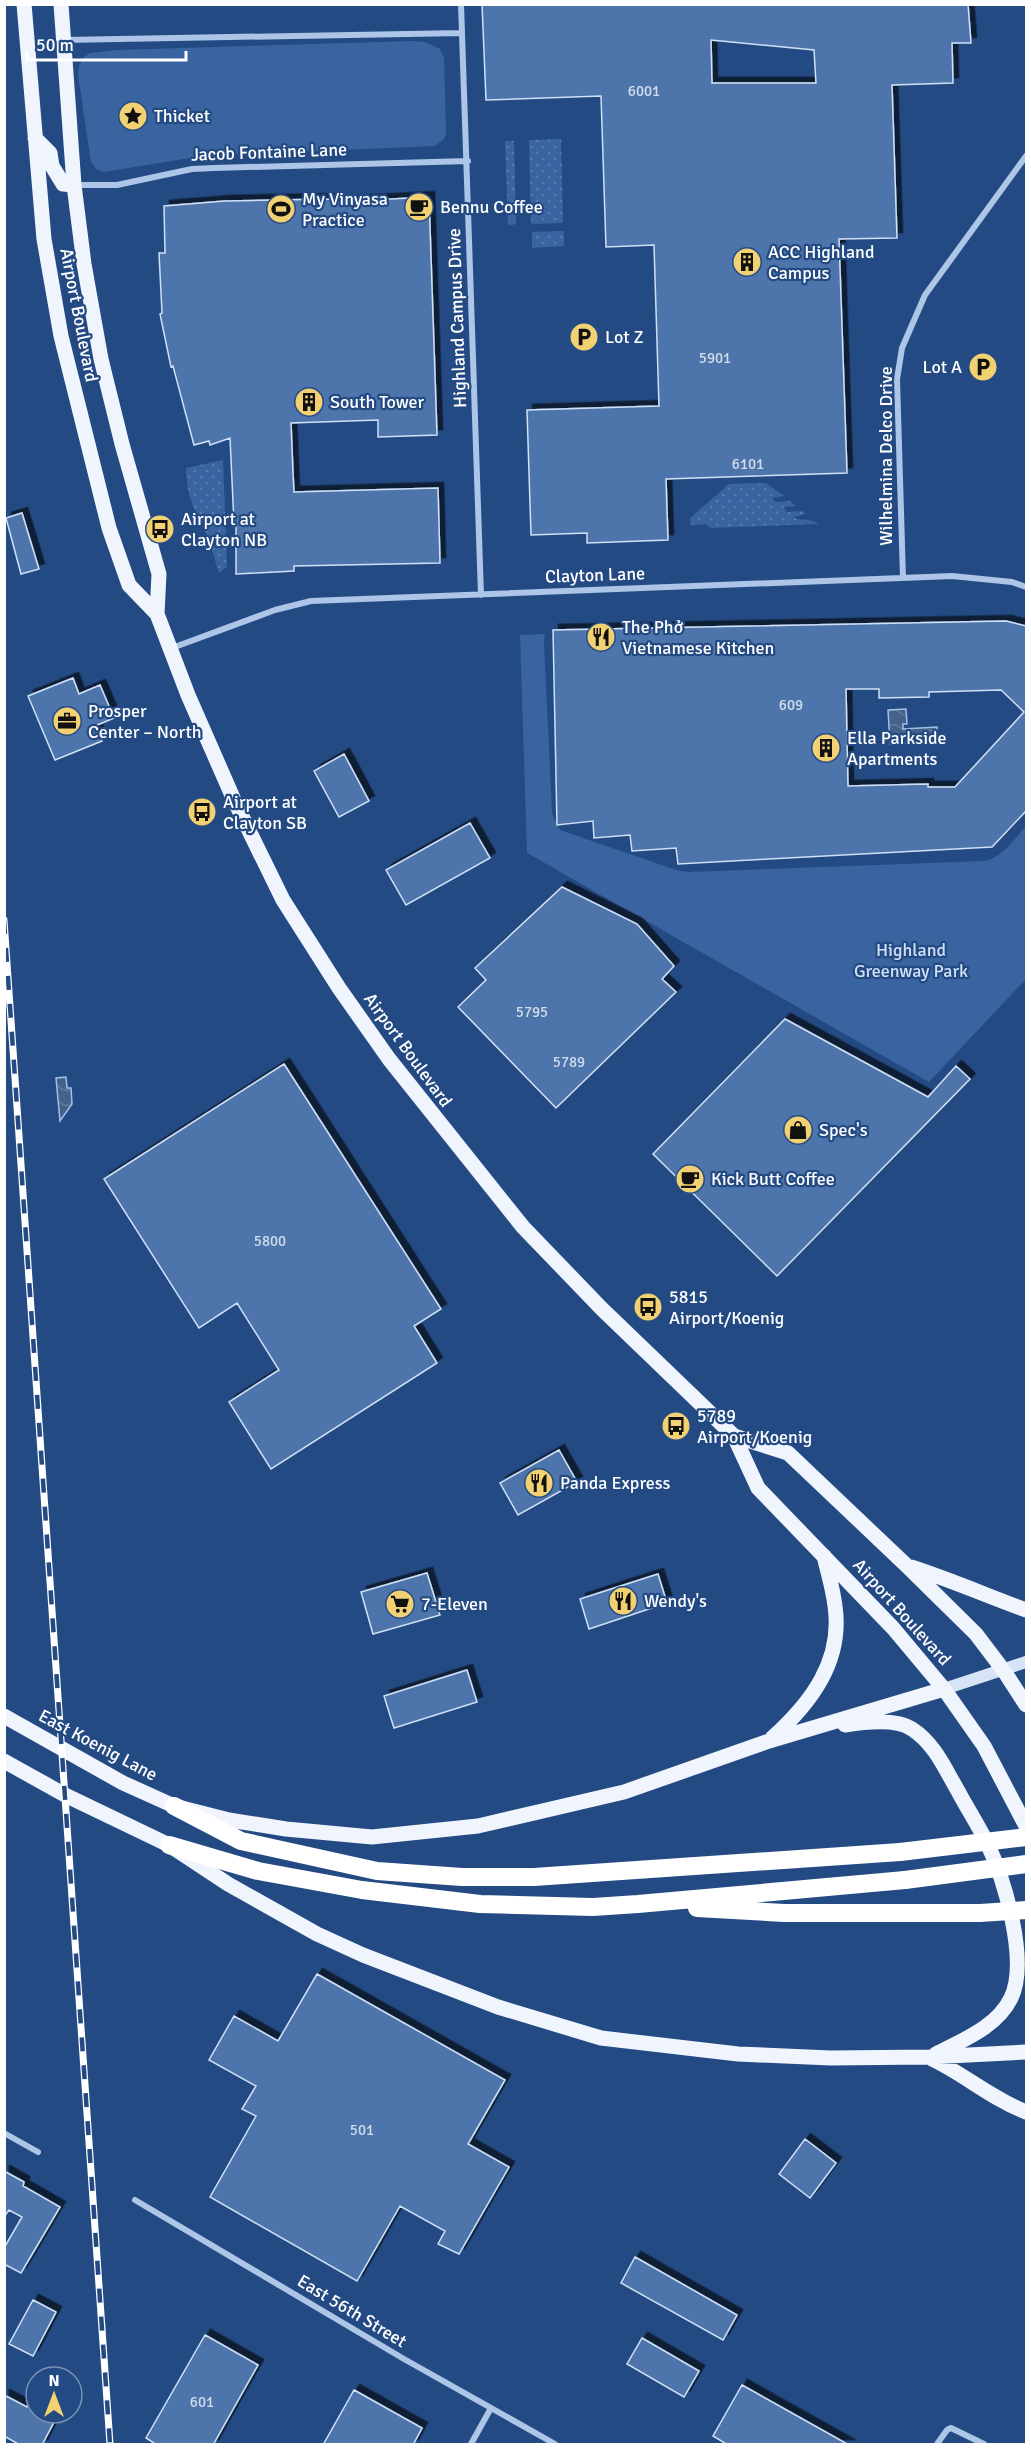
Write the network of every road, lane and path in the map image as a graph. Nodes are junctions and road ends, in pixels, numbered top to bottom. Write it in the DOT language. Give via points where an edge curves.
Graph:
graph roads {
  1 [pos="24,4"];
  2 [pos="61,4"];
  3 [pos="461,4"];
  4 [pos="462,33"];
  5 [pos="64,40"];
  6 [pos="35,138"];
  7 [pos="1026,156"];
  8 [pos="468,161"];
  9 [pos="74,185"];
  10 [pos="903,578"];
  11 [pos="1026,587"];
  12 [pos="481,595"];
  13 [pos="157,614"];
  14 [pos="172,648"];
  15 [pos="734,1436"];
  16 [pos="824,1556"];
  17 [pos="906,1565"];
  18 [pos="1026,1610"];
  19 [pos="1026,1662"];
  20 [pos="1004,1671"];
  21 [pos="944,1689"];
  22 [pos="1026,1705"];
  23 [pos="4,1716"];
  24 [pos="769,1741"];
  25 [pos="4,1761"];
  26 [pos="174,1806"];
  27 [pos="1026,1826"];
  28 [pos="1026,1837"];
  29 [pos="169,1845"];
  30 [pos="1026,1864"];
  31 [pos="638,1904"];
  32 [pos="1026,1910"];
  33 [pos="1026,2052"];
  34 [pos="929,2057"];
  35 [pos="1026,2112"];
  36 [pos="4,2133"];
  37 [pos="38,2152"];
  38 [pos="135,2200"];
  39 [pos="491,2408"];
  40 [pos="471,2445"];
  41 [pos="555,2445"];
  42 [pos="937,2445"];
  43 [pos="984,2445"];
  1 -- 6 [label="main road, Airport Boulevard"];
  2 -- 5 [label="main road, Airport Boulevard"];
  3 -- 4 [label="street, Highland Campus Drive"];
  4 -- 5 [label="street"];
  4 -- 8 [label="street, Highland Campus Drive"];
  5 -- 9 [label="main road, Airport Boulevard"];
  6 -- 9 [label="main road" via="50,153 52,166 63,184"];
  6 -- 13 [label="main road, Airport Boulevard" via="44,239 61,336 86,442 129,585"];
  7 -- 10 [label="street, Wilhelmina Delco Drive" via="925,295 902,348 897,379"];
  8 -- 9 [label="street, Jacob Fontaine Lane" via="192,169 117,185"];
  8 -- 12 [label="street, Highland Campus Drive"];
  9 -- 13 [label="main road, Airport Boulevard" via="101,359 159,574"];
  10 -- 11 [label="street, Clayton Lane" via="952,576"];
  10 -- 12 [label="street, Clayton Lane"];
  12 -- 14 [label="street, Clayton Lane" via="311,601 275,610"];
  13 -- 14 [label="main road, Airport Boulevard"];
  14 -- 15 [label="main road, Airport Boulevard" via="230,791 283,900 389,1059 523,1227"];
  15 -- 16 [label="main road, Airport Boulevard" via="758,1488"];
  15 -- 17 [label="main road, Airport Boulevard" via="788,1454"];
  16 -- 21 [label="main road, Airport Boulevard"];
  16 -- 24 [label="main road" via="836,1606 833,1652 813,1695"];
  17 -- 18 [label="main road"];
  17 -- 20 [label="main road, Airport Boulevard" via="976,1634"];
  19 -- 20 [label="main road"];
  20 -- 21 [label="main road"];
  20 -- 22 [label="main road, Airport Boulevard"];
  21 -- 24 [label="main road"];
  21 -- 27 [label="main road, Airport Boulevard" via="984,1746"];
  23 -- 26 [label="main road, East Koenig Lane" via="123,1783"];
  24 -- 26 [label="main road, East Koenig Lane" via="624,1792 478,1826 372,1837 229,1820"];
  24 -- 34 [label="main road" via="882,1721 911,1728 934,1749 987,1845 1018,1947 1018,1975 1011,1997 996,2019"];
  25 -- 29 [label="main road"];
  26 -- 28 [label="highway, bridge" via="241,1840 377,1871 462,1877 534,1877 900,1852"];
  29 -- 31 [label="highway" via="258,1871 362,1890 480,1904"];
  29 -- 34 [label="main road" via="228,1884 317,1934 498,2007 601,2038 738,2054"];
  30 -- 31 [label="highway, bridge" via="905,1880"];
  31 -- 32 [label="highway, bridge" via="784,1913"];
  33 -- 34 [label="main road"];
  34 -- 35 [label="main road"];
  36 -- 37 [label="street"];
  38 -- 39 [label="street, East 56th Street"];
  39 -- 40 [label="street"];
  39 -- 41 [label="street, East 56th Street"];
  42 -- 43 [label="street" via="951,2428"];
}
